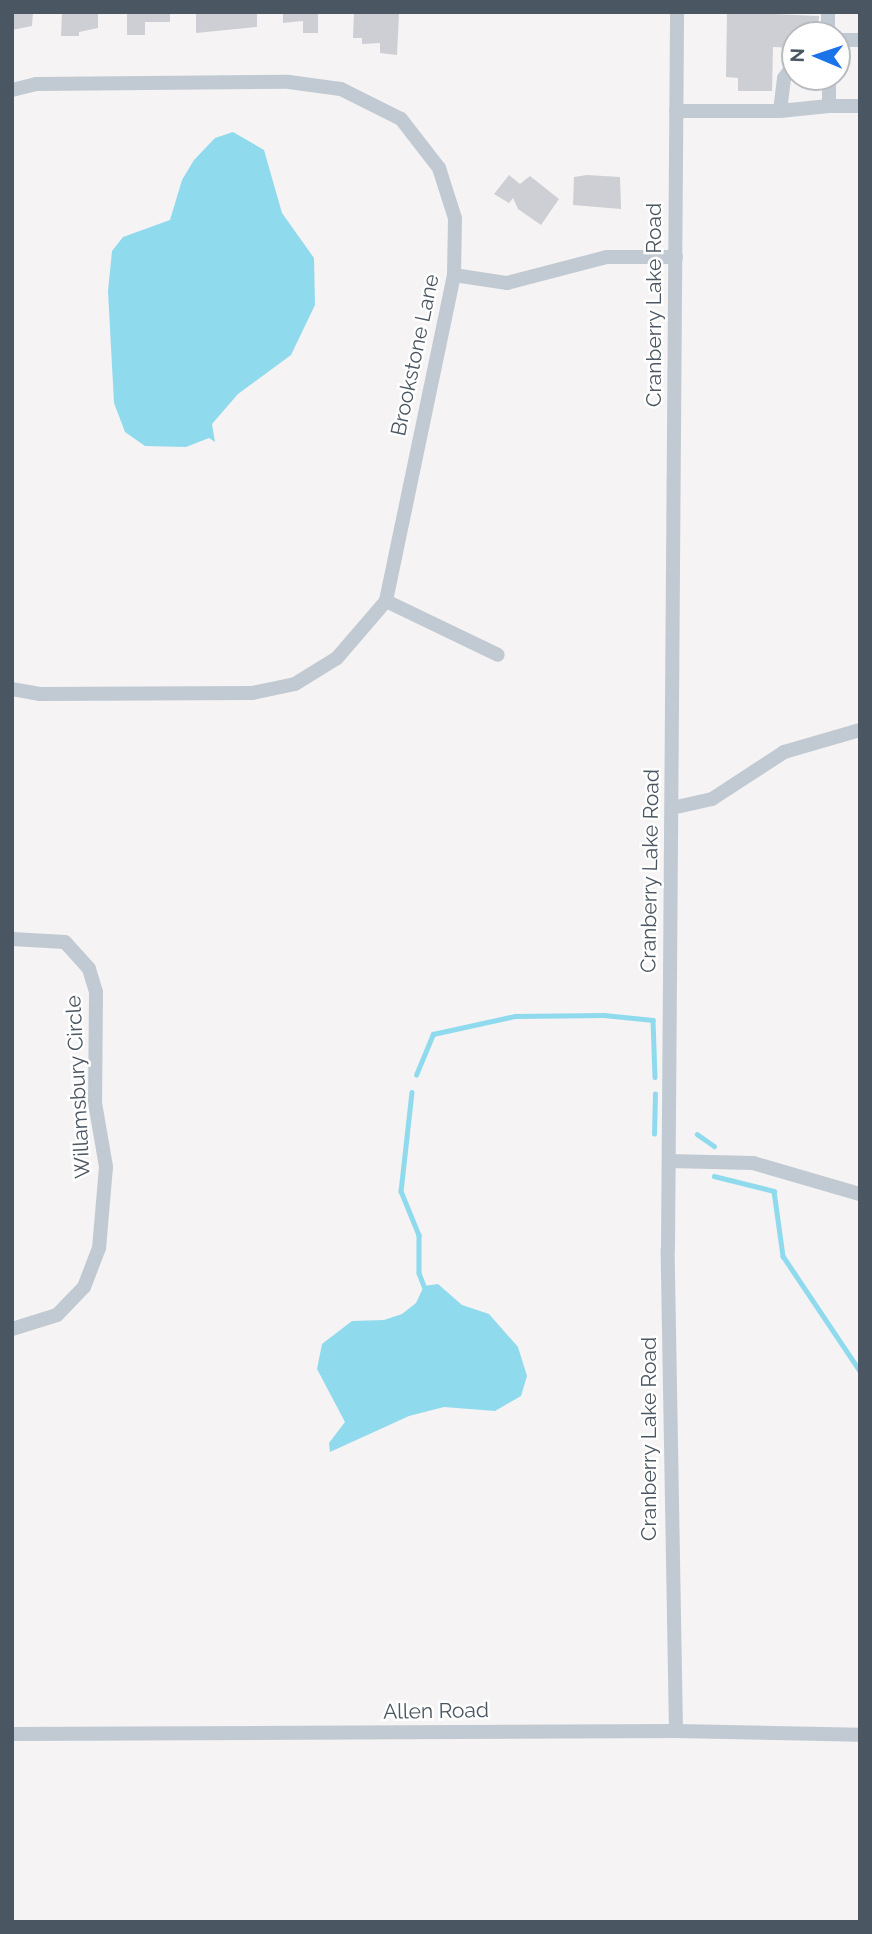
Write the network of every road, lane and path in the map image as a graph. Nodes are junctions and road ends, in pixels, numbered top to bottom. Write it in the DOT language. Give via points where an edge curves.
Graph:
graph roads {
  1 [pos="677,12"];
  2 [pos="12,90"];
  3 [pos="782,91"];
  4 [pos="829,91"];
  5 [pos="829,106"];
  6 [pos="860,106"];
  7 [pos="676,111"];
  8 [pos="780,111"];
  9 [pos="676,257"];
  10 [pos="454,275"];
  11 [pos="386,601"];
  12 [pos="498,655"];
  13 [pos="12,689"];
  14 [pos="860,730"];
  15 [pos="672,808"];
  16 [pos="12,939"];
  17 [pos="669,1161"];
  18 [pos="860,1194"];
  19 [pos="12,1329"];
  20 [pos="676,1731"];
  21 [pos="12,1734"];
  22 [pos="860,1735"];
  1 -- 7 [label="street, Cranberry Lake Road"];
  2 -- 10 [label="street, Brookstone Lane" via="36,84 278,82 341,89 401,119 439,168 455,218"];
  3 -- 8 [label="street"];
  4 -- 5 [label="street"];
  5 -- 6 [label="street"];
  5 -- 8 [label="street"];
  7 -- 8 [label="street"];
  7 -- 9 [label="street, Cranberry Lake Road"];
  9 -- 10 [label="street" via="607,257 507,283"];
  9 -- 15 [label="street, Cranberry Lake Road"];
  10 -- 11 [label="street, Brookstone Lane"];
  11 -- 12 [label="street"];
  11 -- 13 [label="street, Brookstone Lane" via="337,658 295,684 251,693 40,694"];
  14 -- 15 [label="street" via="784,751 712,799"];
  15 -- 17 [label="street, Cranberry Lake Road"];
  16 -- 19 [label="street, Willamsbury Circle" via="65,943 89,969 96,992 95,1103 106,1167 99,1248 84,1287 57,1315"];
  17 -- 18 [label="street" via="753,1163"];
  17 -- 20 [label="street, Cranberry Lake Road" via="668,1448"];
  20 -- 21 [label="street, Allen Road"];
  20 -- 22 [label="street, Allen Road"];
}
